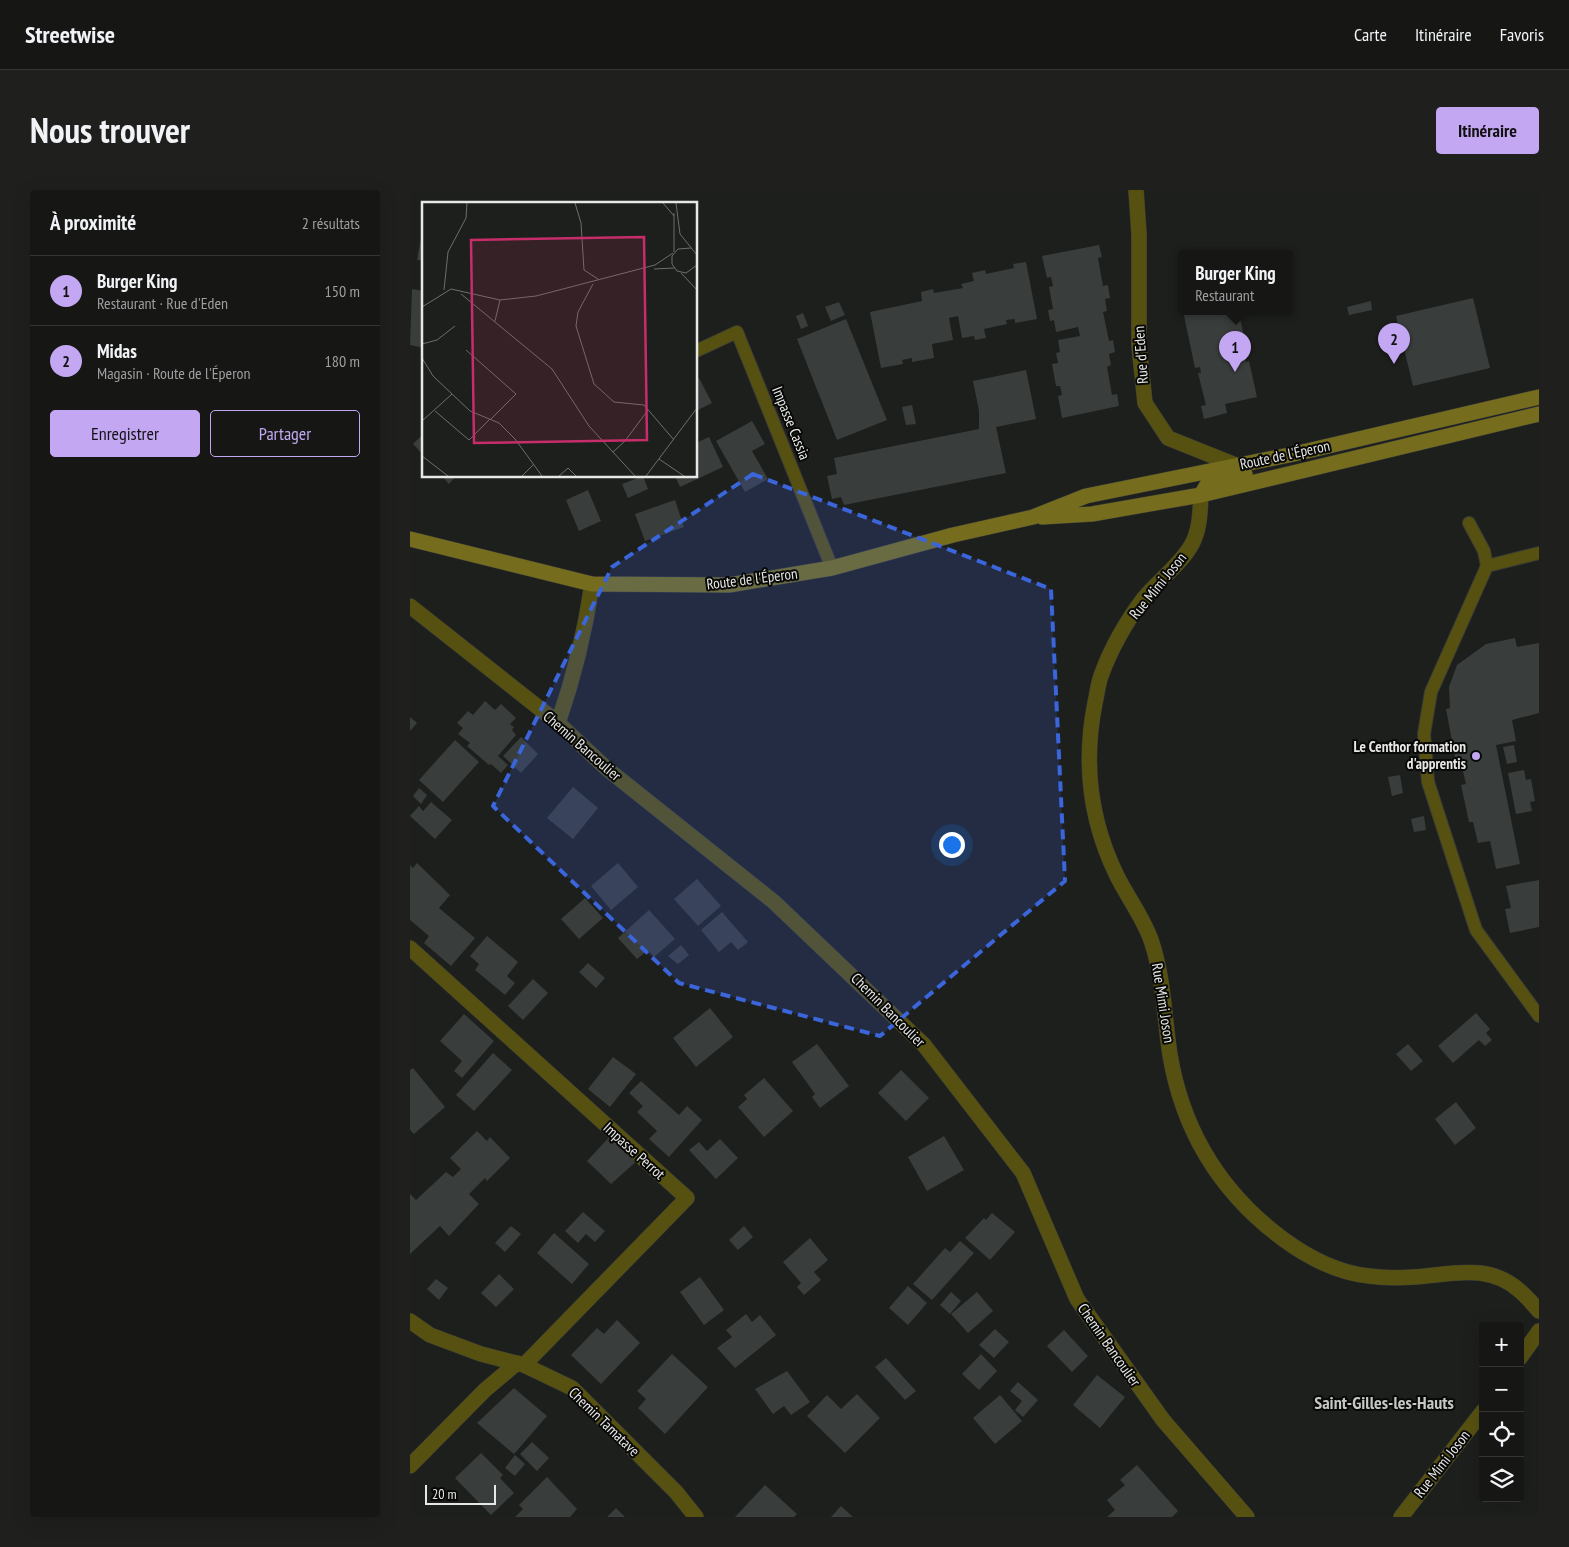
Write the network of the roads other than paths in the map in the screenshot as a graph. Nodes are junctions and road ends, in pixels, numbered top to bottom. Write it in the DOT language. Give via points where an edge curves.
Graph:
graph roads {
  1 [pos="1136,190"];
  2 [pos="698,350"];
  3 [pos="1539,396"];
  4 [pos="1539,414"];
  5 [pos="1294,454"];
  6 [pos="1238,466"];
  7 [pos="1201,495"];
  8 [pos="1033,517"];
  9 [pos="1469,523"];
  10 [pos="410,539"];
  11 [pos="1539,553"];
  12 [pos="1486,566"];
  13 [pos="832,568"];
  14 [pos="592,584"];
  15 [pos="410,606"];
  16 [pos="558,723"];
  17 [pos="410,948"];
  18 [pos="1539,1016"];
  19 [pos="1539,1311"];
  20 [pos="410,1321"];
  21 [pos="1539,1331"];
  22 [pos="1524,1352"];
  23 [pos="521,1364"];
  24 [pos="1482,1412"];
  25 [pos="410,1466"];
  26 [pos="696,1517"];
  27 [pos="1247,1517"];
  28 [pos="1401,1517"];
  1 -- 6 [label="street, Rue d'Eden" via="1138,346 1145,403 1168,438"];
  2 -- 13 [label="lane, Impasse Cassia" via="737,332"];
  3 -- 5 [label="main road, Route de l'Éperon"];
  4 -- 7 [label="main road, Route de l'Éperon"];
  5 -- 6 [label="main road, Route de l'Éperon"];
  5 -- 7 [label="main road" via="1274,467 1208,484"];
  6 -- 8 [label="main road, Route de l'Éperon" via="1086,496"];
  7 -- 8 [label="main road, Route de l'Éperon" via="1092,514"];
  7 -- 19 [label="street, Rue Mimi Joson" via="1200,521 1192,545 1143,599 1101,676 1090,732 1088,768 1102,842 1118,878 1140,914 1162,976 1170,1054 1179,1093 1198,1142 1219,1179 1248,1211 1303,1253 1329,1267 1368,1276 1413,1277 1466,1271 1488,1274 1518,1289"];
  8 -- 13 [label="main road, Route de l'Éperon"];
  9 -- 12 [label="lane" via="1484,551"];
  10 -- 14 [label="main road, Route de l'Éperon" via="549,576"];
  11 -- 12 [label="lane"];
  12 -- 18 [label="lane" via="1431,692 1424,734 1428,782 1476,930"];
  13 -- 14 [label="main road, Route de l'Éperon" via="729,585"];
  14 -- 16 [label="street" via="584,634"];
  15 -- 16 [label="street, Chemin Bancoulier"];
  16 -- 27 [label="street, Chemin Bancoulier" via="606,768 774,902 924,1045 1024,1173 1077,1299 1163,1420"];
  17 -- 23 [label="street, Impasse Perrot" via="686,1198"];
  20 -- 23 [label="street, Chemin Tamatave" via="430,1334 481,1354"];
  21 -- 22 [label="street"];
  23 -- 25 [label="street" via="485,1390"];
  23 -- 26 [label="street, Chemin Tamatave" via="572,1388 676,1492"];
  24 -- 28 [label="street, Rue Mimi Joson"];
}
